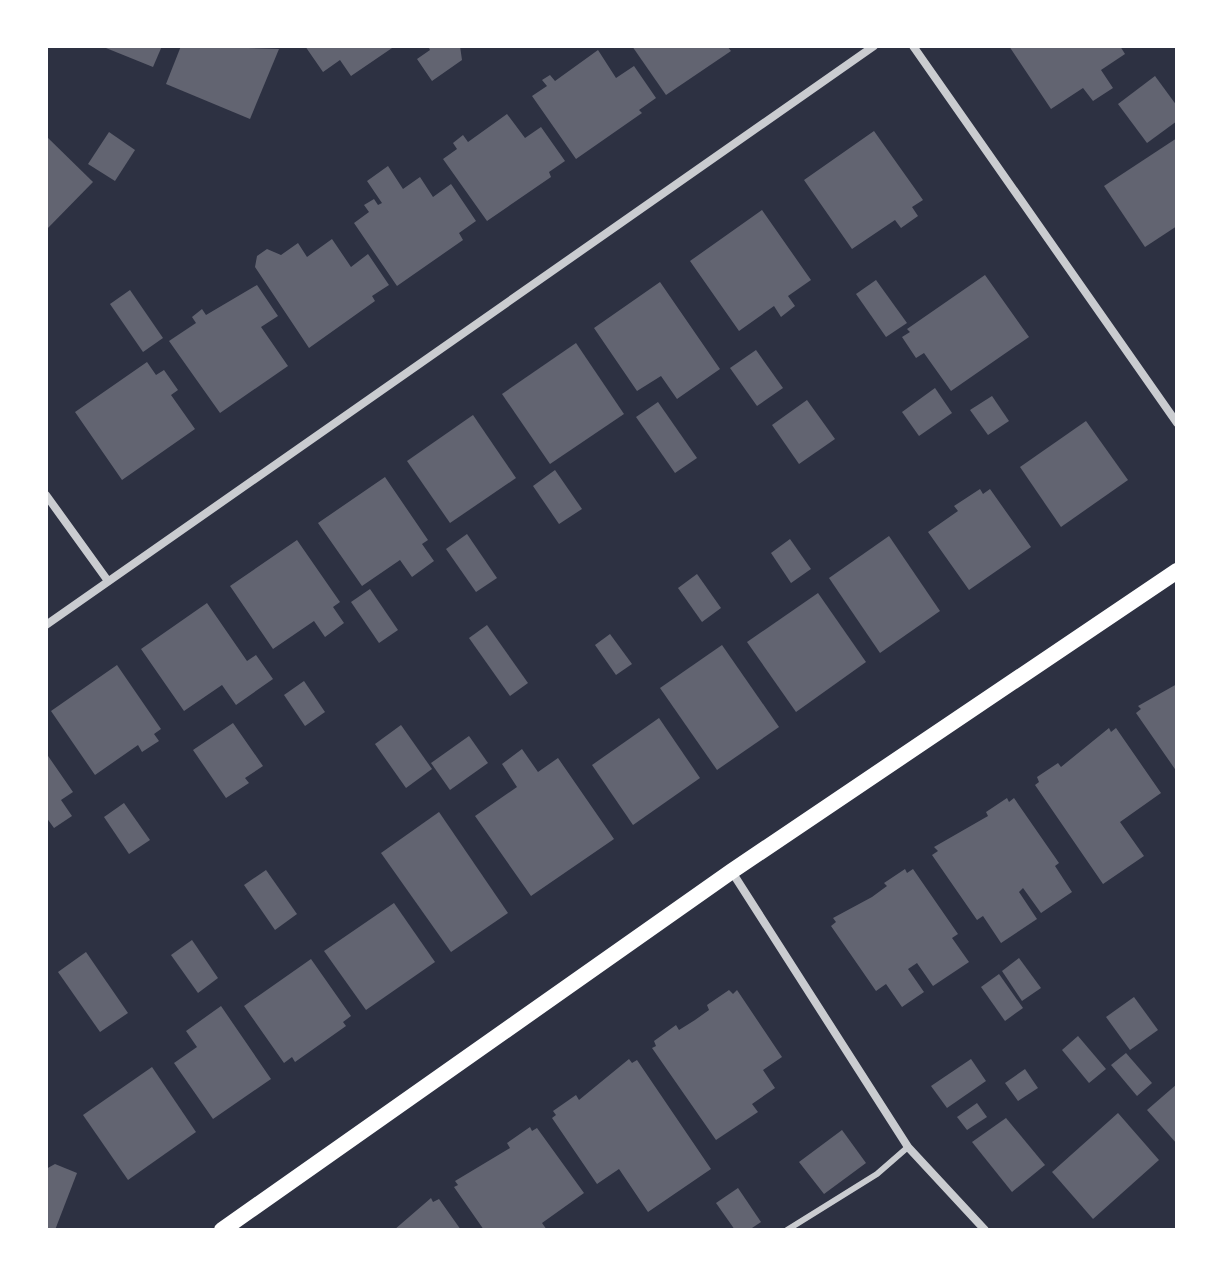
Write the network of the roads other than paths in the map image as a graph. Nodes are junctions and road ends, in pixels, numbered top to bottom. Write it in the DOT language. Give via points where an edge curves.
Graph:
graph roads {
  1 [pos="874,46"];
  2 [pos="913,46"];
  3 [pos="1177,423"];
  4 [pos="46,495"];
  5 [pos="1177,571"];
  6 [pos="108,581"];
  7 [pos="46,625"];
  8 [pos="732,871"];
  9 [pos="908,1147"];
  10 [pos="222,1230"];
  11 [pos="787,1230"];
  12 [pos="985,1230"];
  1 -- 6 [label="street"];
  2 -- 3 [label="street"];
  4 -- 6 [label="street"];
  5 -- 8 [label="main road"];
  6 -- 7 [label="street"];
  8 -- 9 [label="street"];
  8 -- 10 [label="main road"];
  9 -- 11 [label="lane" via="877,1174"];
  9 -- 12 [label="street"];
}
